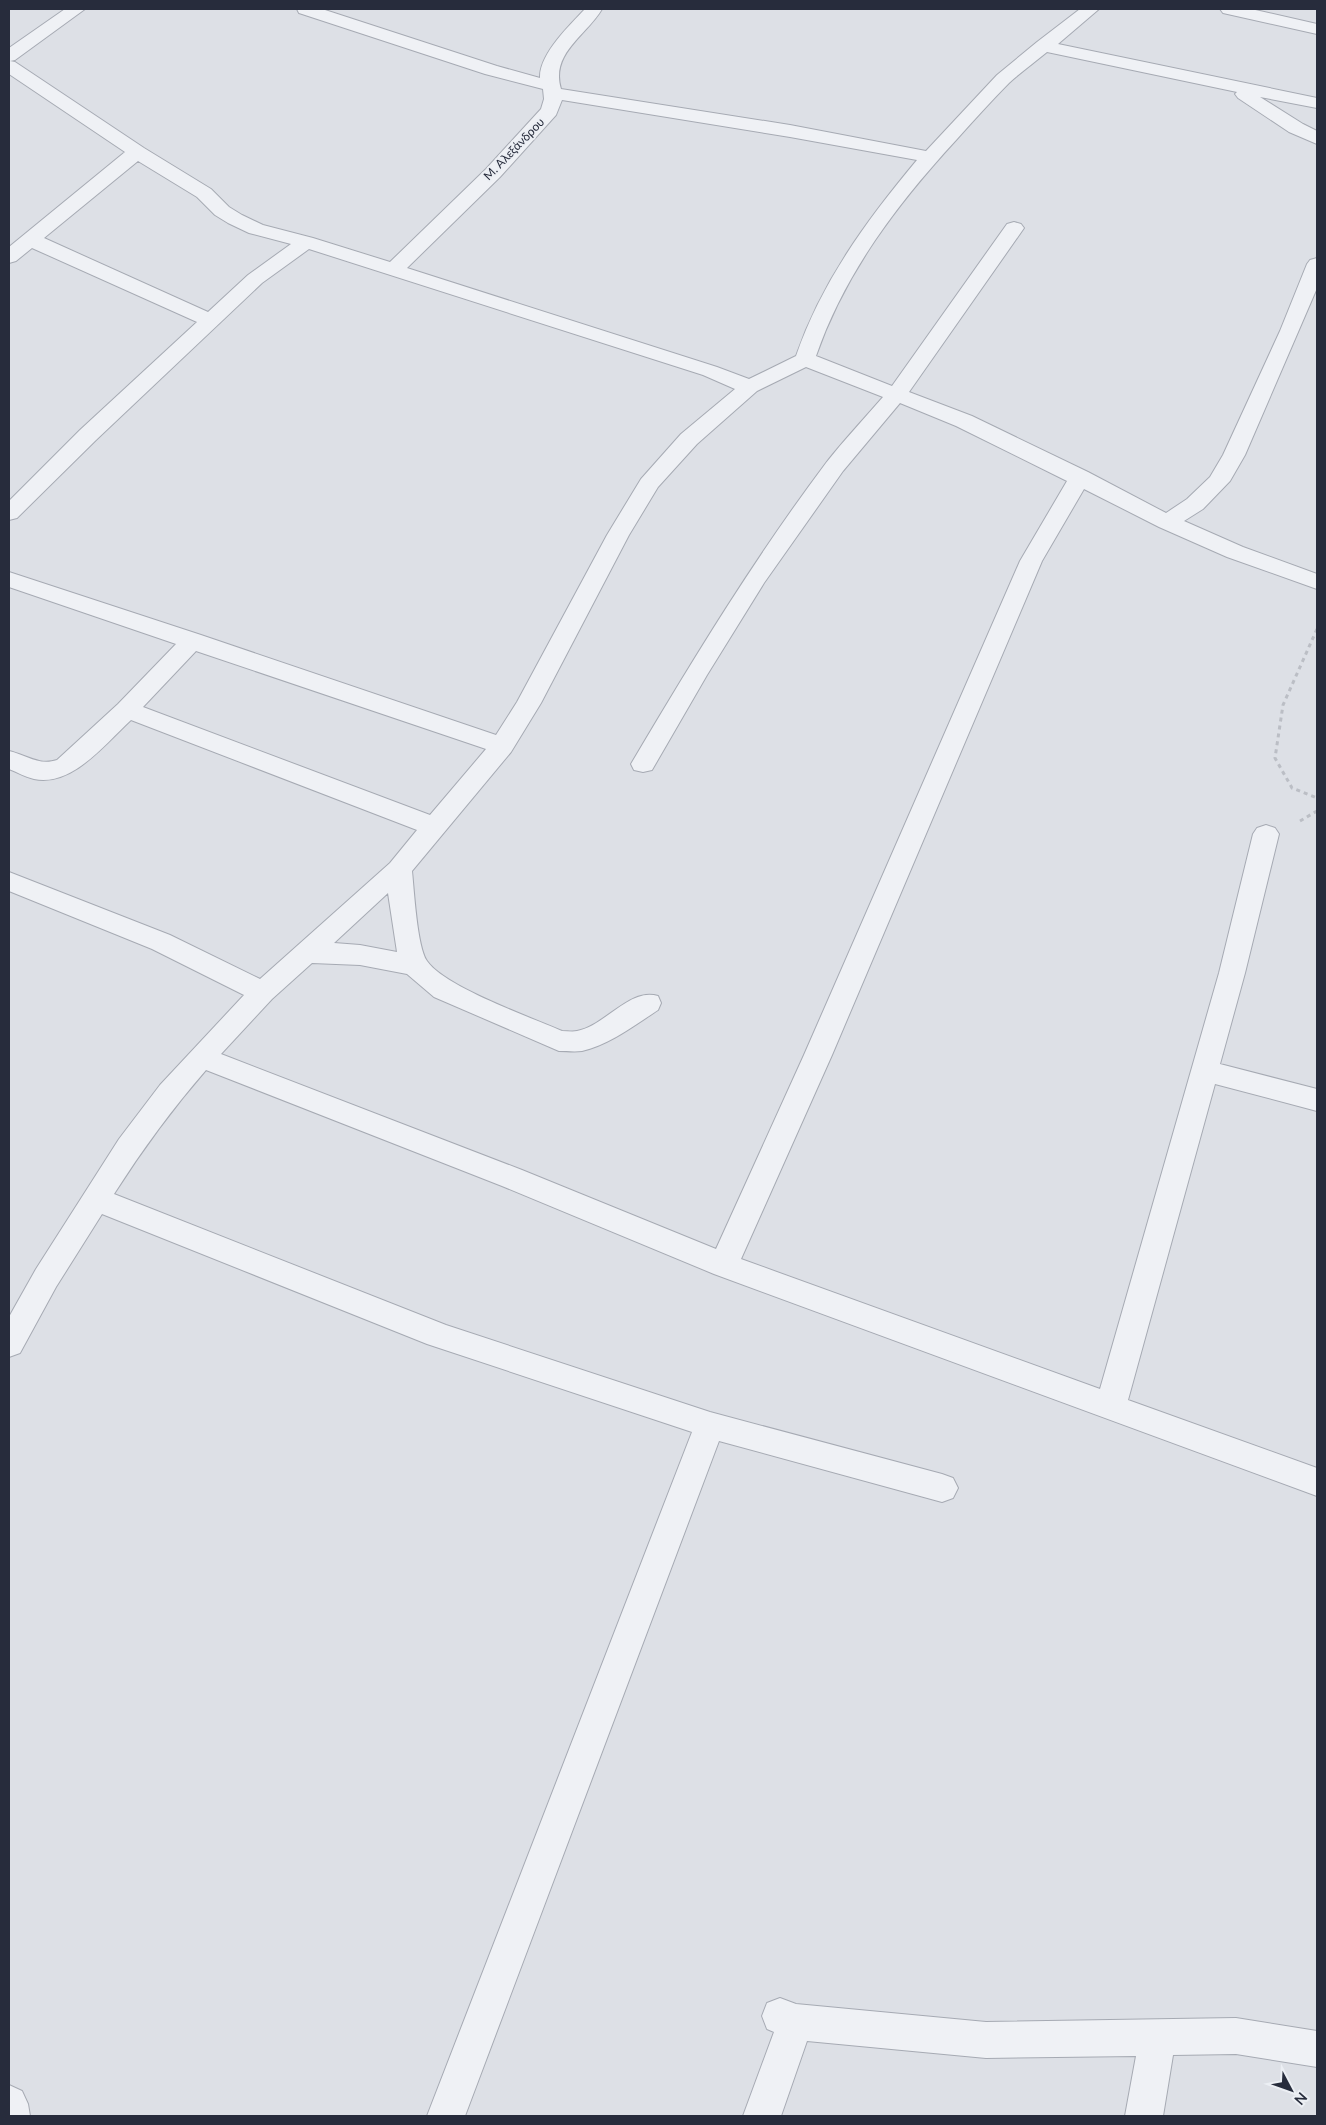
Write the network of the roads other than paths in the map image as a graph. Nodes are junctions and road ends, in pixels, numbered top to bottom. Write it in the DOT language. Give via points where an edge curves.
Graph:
graph roads {
  1 [pos="76,9"];
  2 [pos="305,9"];
  3 [pos="594,9"];
  4 [pos="1090,9"];
  5 [pos="1229,9"];
  6 [pos="1317,29"];
  7 [pos="1043,46"];
  8 [pos="9,56"];
  9 [pos="9,66"];
  10 [pos="1231,85"];
  11 [pos="552,89"];
  12 [pos="1317,103"];
  13 [pos="1317,138"];
  14 [pos="137,152"];
  15 [pos="930,157"];
  16 [pos="1014,228"];
  17 [pos="29,239"];
  18 [pos="306,242"];
  19 [pos="9,257"];
  20 [pos="1317,264"];
  21 [pos="394,270"];
  22 [pos="210,320"];
  23 [pos="805,359"];
  24 [pos="750,387"];
  25 [pos="896,395"];
  26 [pos="1080,478"];
  27 [pos="9,513"];
  28 [pos="1167,522"];
  29 [pos="9,578"];
  30 [pos="1317,582"];
  31 [pos="193,640"];
  32 [pos="127,710"];
  33 [pos="502,746"];
  34 [pos="9,760"];
  35 [pos="643,764"];
  36 [pos="435,827"];
  37 [pos="1266,834"];
  38 [pos="399,869"];
  39 [pos="9,881"];
  40 [pos="304,954"];
  41 [pos="415,966"];
  42 [pos="263,992"];
  43 [pos="648,1003"];
  44 [pos="201,1057"];
  45 [pos="1205,1071"];
  46 [pos="1317,1100"];
  47 [pos="96,1199"];
  48 [pos="724,1265"];
  49 [pos="9,1344"];
  50 [pos="1111,1406"];
  51 [pos="710,1425"];
  52 [pos="1317,1482"];
  53 [pos="942,1488"];
  54 [pos="1158,2036"];
  55 [pos="1317,2049"];
  56 [pos="9,2104"];
  57 [pos="11,2116"];
  58 [pos="446,2116"];
  59 [pos="762,2116"];
  60 [pos="1144,2116"];
  1 -- 8 [label="street"];
  2 -- 11 [label="street"];
  3 -- 11 [label="street, Μ. Αλεξάνδρου" via="556,55 549,72"];
  4 -- 7 [label="street"];
  5 -- 6 [label="street"];
  7 -- 10 [label="street"];
  7 -- 15 [label="street" via="1004,79"];
  9 -- 14 [label="street"];
  10 -- 12 [label="street"];
  10 -- 13 [label="street" via="1296,128"];
  11 -- 15 [label="street"];
  11 -- 21 [label="street, Μ. Αλεξάνδρου" via="555,100 550,111"];
  14 -- 17 [label="street"];
  14 -- 18 [label="street" via="204,193 235,219 256,229"];
  15 -- 23 [label="street" via="873,226 846,268"];
  16 -- 25 [label="street"];
  17 -- 19 [label="street"];
  17 -- 22 [label="street"];
  18 -- 21 [label="street"];
  18 -- 22 [label="street" via="255,278"];
  20 -- 28 [label="street" via="1234,455 1219,481 1195,504"];
  21 -- 24 [label="street" via="710,371"];
  22 -- 27 [label="street"];
  23 -- 24 [label="street"];
  23 -- 25 [label="street"];
  24 -- 33 [label="street" via="689,439 649,484"];
  25 -- 26 [label="street" via="964,421"];
  25 -- 35 [label="street" via="834,466 755,580"];
  26 -- 28 [label="street"];
  26 -- 48 [label="street" via="1031,561 818,1056"];
  28 -- 30 [label="street" via="1234,552"];
  29 -- 31 [label="street"];
  31 -- 32 [label="street"];
  31 -- 33 [label="street"];
  32 -- 34 [label="street" via="66,766 52,771 36,771"];
  32 -- 36 [label="street"];
  33 -- 36 [label="street"];
  36 -- 38 [label="street"];
  37 -- 45 [label="street"];
  38 -- 40 [label="street"];
  38 -- 41 [label="street" via="404,920"];
  39 -- 42 [label="street" via="161,942"];
  40 -- 41 [label="street" via="363,954"];
  40 -- 42 [label="street"];
  41 -- 43 [label="street" via="443,990 559,1040 581,1040 605,1030"];
  42 -- 44 [label="street"];
  44 -- 47 [label="street" via="130,1148"];
  44 -- 48 [label="street" via="503,1174"];
  45 -- 46 [label="street"];
  45 -- 50 [label="street"];
  47 -- 49 [label="street"];
  47 -- 51 [label="street" via="438,1335"];
  48 -- 50 [label="street"];
  50 -- 52 [label="street"];
  51 -- 53 [label="street"];
  51 -- 58 [label="street"];
  54 -- 55 [label="street" via="1236,2036"];
  54 -- 59 [label="street" via="986,2040 788,2019"];
  54 -- 60 [label="street"];
  56 -- 57 [label="street"];
}
